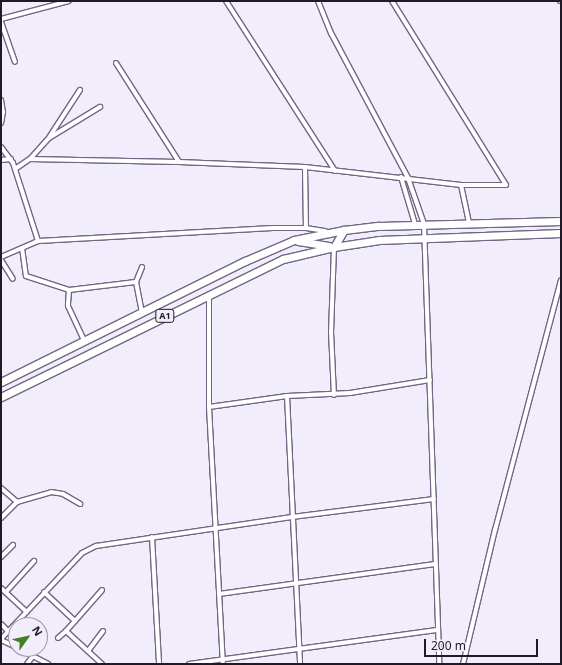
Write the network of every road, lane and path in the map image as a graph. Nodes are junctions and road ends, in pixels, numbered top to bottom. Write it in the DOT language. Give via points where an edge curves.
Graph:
graph roads {
  1 [pos="68,1"];
  2 [pos="226,1"];
  3 [pos="318,1"];
  4 [pos="392,1"];
  5 [pos="2,18"];
  6 [pos="15,62"];
  7 [pos="116,63"];
  8 [pos="80,90"];
  9 [pos="1,100"];
  10 [pos="100,107"];
  11 [pos="1,123"];
  12 [pos="49,138"];
  13 [pos="1,147"];
  14 [pos="11,159"];
  15 [pos="30,159"];
  16 [pos="1,160"];
  17 [pos="179,162"];
  18 [pos="305,167"];
  19 [pos="15,169"];
  20 [pos="335,171"];
  21 [pos="401,177"];
  22 [pos="408,178"];
  23 [pos="461,185"];
  24 [pos="561,221"];
  25 [pos="414,224"];
  26 [pos="424,224"];
  27 [pos="469,224"];
  28 [pos="306,228"];
  29 [pos="344,230"];
  30 [pos="330,232"];
  31 [pos="561,233"];
  32 [pos="424,236"];
  33 [pos="294,240"];
  34 [pos="38,241"];
  35 [pos="334,247"];
  36 [pos="22,248"];
  37 [pos="1,259"];
  38 [pos="142,267"];
  39 [pos="13,279"];
  40 [pos="561,281"];
  41 [pos="136,282"];
  42 [pos="69,290"];
  43 [pos="209,295"];
  44 [pos="142,312"];
  45 [pos="84,340"];
  46 [pos="430,380"];
  47 [pos="1,382"];
  48 [pos="334,394"];
  49 [pos="287,396"];
  50 [pos="1,397"];
  51 [pos="209,407"];
  52 [pos="1,488"];
  53 [pos="434,499"];
  54 [pos="17,502"];
  55 [pos="80,504"];
  56 [pos="292,517"];
  57 [pos="1,518"];
  58 [pos="217,529"];
  59 [pos="152,537"];
  60 [pos="13,545"];
  61 [pos="1,557"];
  62 [pos="34,561"];
  63 [pos="435,564"];
  64 [pos="296,584"];
  65 [pos="1,588"];
  66 [pos="102,590"];
  67 [pos="6,592"];
  68 [pos="44,592"];
  69 [pos="219,594"];
  70 [pos="27,612"];
  71 [pos="22,617"];
  72 [pos="75,620"];
  73 [pos="1,624"];
  74 [pos="437,630"];
  75 [pos="8,631"];
  76 [pos="66,631"];
  77 [pos="103,631"];
  78 [pos="58,638"];
  79 [pos="1,639"];
  80 [pos="299,648"];
  81 [pos="88,651"];
  82 [pos="35,657"];
  83 [pos="223,662"];
  84 [pos="48,664"];
  85 [pos="102,664"];
  86 [pos="159,664"];
  87 [pos="189,664"];
  88 [pos="300,664"];
  89 [pos="439,664"];
  90 [pos="463,664"];
  1 -- 5 [label="street"];
  2 -- 20 [label="street"];
  3 -- 22 [label="street" via="331,33"];
  4 -- 23 [label="street" via="506,185"];
  5 -- 6 [label="street"];
  7 -- 17 [label="street"];
  8 -- 12 [label="street"];
  9 -- 11 [label="street"];
  10 -- 12 [label="street"];
  12 -- 15 [label="street"];
  13 -- 14 [label="street"];
  14 -- 16 [label="street"];
  14 -- 19 [label="street"];
  15 -- 17 [label="street"];
  15 -- 19 [label="street"];
  17 -- 18 [label="street"];
  18 -- 20 [label="street"];
  18 -- 28 [label="street"];
  19 -- 34 [label="street"];
  20 -- 21 [label="street"];
  21 -- 22 [label="street"];
  21 -- 25 [label="street"];
  22 -- 23 [label="street"];
  22 -- 26 [label="street"];
  23 -- 27 [label="street"];
  24 -- 27 [label="main road, A1"];
  25 -- 26 [label="main road, A1"];
  25 -- 29 [label="main road, A1"];
  26 -- 27 [label="main road, A1"];
  26 -- 32 [label="street"];
  28 -- 30 [label="street"];
  28 -- 34 [label="street"];
  29 -- 30 [label="main road, A1"];
  29 -- 35 [label="main road"];
  30 -- 33 [label="main road, A1"];
  31 -- 32 [label="main road, A1"];
  32 -- 35 [label="main road, A1"];
  32 -- 46 [label="street"];
  33 -- 35 [label="main road, A1"];
  33 -- 44 [label="main road, A1"];
  34 -- 36 [label="street"];
  35 -- 43 [label="main road, A1" via="283,259"];
  35 -- 48 [label="street"];
  36 -- 37 [label="street"];
  36 -- 42 [label="street" via="26,276"];
  37 -- 39 [label="street"];
  38 -- 41 [label="street"];
  40 -- 90 [label="street" via="495,530"];
  41 -- 42 [label="street"];
  41 -- 44 [label="street"];
  42 -- 45 [label="street" via="68,306"];
  43 -- 50 [label="main road, A1"];
  43 -- 51 [label="street"];
  44 -- 45 [label="main road, A1"];
  45 -- 47 [label="main road, A1"];
  46 -- 48 [label="street"];
  46 -- 53 [label="street"];
  48 -- 49 [label="street"];
  49 -- 51 [label="street"];
  49 -- 56 [label="street"];
  51 -- 58 [label="street"];
  52 -- 54 [label="street"];
  53 -- 56 [label="street"];
  53 -- 63 [label="street"];
  54 -- 55 [label="street" via="58,492"];
  54 -- 57 [label="street"];
  56 -- 58 [label="street"];
  56 -- 64 [label="street"];
  58 -- 59 [label="street"];
  58 -- 69 [label="street"];
  59 -- 68 [label="street" via="86,550"];
  59 -- 86 [label="street"];
  60 -- 61 [label="street"];
  62 -- 67 [label="street"];
  63 -- 64 [label="street"];
  63 -- 74 [label="street"];
  64 -- 69 [label="street"];
  64 -- 80 [label="street"];
  65 -- 67 [label="street"];
  66 -- 72 [label="street"];
  67 -- 70 [label="street"];
  68 -- 70 [label="street"];
  68 -- 72 [label="street"];
  69 -- 83 [label="street"];
  70 -- 71 [label="street"];
  72 -- 76 [label="street"];
  73 -- 75 [label="street"];
  74 -- 80 [label="street"];
  74 -- 89 [label="street"];
  75 -- 79 [label="street"];
  76 -- 78 [label="street"];
  76 -- 81 [label="street"];
  77 -- 81 [label="street"];
  80 -- 83 [label="street"];
  80 -- 88 [label="street"];
  81 -- 85 [label="street"];
  82 -- 84 [label="street"];
  83 -- 87 [label="street"];
}
